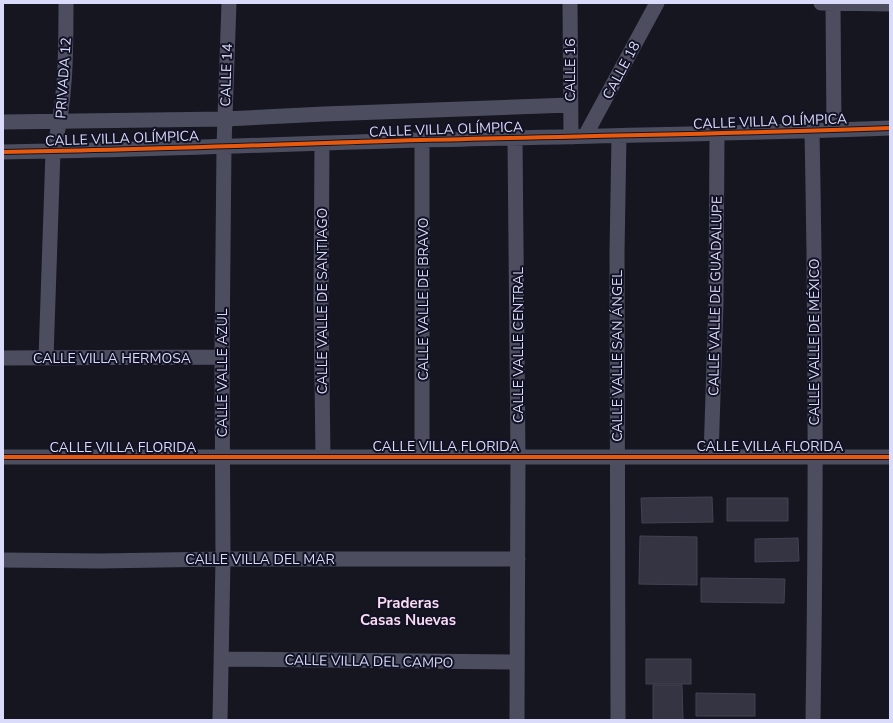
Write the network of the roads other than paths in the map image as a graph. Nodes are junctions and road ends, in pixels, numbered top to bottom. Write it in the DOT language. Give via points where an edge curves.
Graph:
graph roads {
  1 [pos="66,3"];
  2 [pos="229,3"];
  3 [pos="570,3"];
  4 [pos="657,3"];
  5 [pos="821,3"];
  6 [pos="833,3"];
  7 [pos="890,4"];
  8 [pos="570,105"];
  9 [pos="225,120"];
  10 [pos="3,122"];
  11 [pos="60,122"];
  12 [pos="890,128"];
  13 [pos="834,130"];
  14 [pos="812,131"];
  15 [pos="718,134"];
  16 [pos="578,136"];
  17 [pos="619,136"];
  18 [pos="515,139"];
  19 [pos="422,140"];
  20 [pos="322,144"];
  21 [pos="224,146"];
  22 [pos="53,151"];
  23 [pos="3,152"];
  24 [pos="3,358"];
  25 [pos="46,358"];
  26 [pos="222,358"];
  27 [pos="3,457"];
  28 [pos="323,457"];
  29 [pos="422,457"];
  30 [pos="518,457"];
  31 [pos="617,457"];
  32 [pos="711,457"];
  33 [pos="814,457"];
  34 [pos="890,457"];
  35 [pos="222,458"];
  36 [pos="222,559"];
  37 [pos="518,559"];
  38 [pos="3,560"];
  39 [pos="222,659"];
  40 [pos="517,662"];
  41 [pos="220,720"];
  42 [pos="517,720"];
  43 [pos="618,720"];
  44 [pos="812,720"];
  1 -- 11 [label="street, PRIVADA 12" via="66,43"];
  2 -- 9 [label="street, CALLE 14"];
  3 -- 8 [label="street, CALLE 16"];
  4 -- 16 [label="street, CALLE 18"];
  5 -- 6 [label="street"];
  6 -- 7 [label="street"];
  6 -- 13 [label="street"];
  8 -- 9 [label="street"];
  8 -- 16 [label="street, CALLE 16"];
  9 -- 11 [label="street"];
  9 -- 21 [label="street, CALLE 14"];
  10 -- 11 [label="street"];
  11 -- 22 [label="street, PRIVADA 12"];
  12 -- 13 [label="street, CALLE VILLA OLÍMPICA"];
  13 -- 14 [label="street, CALLE VILLA OLÍMPICA"];
  14 -- 15 [label="street, CALLE VILLA OLÍMPICA"];
  14 -- 33 [label="street, CALLE VALLE DE MÉXICO"];
  15 -- 17 [label="street, CALLE VILLA OLÍMPICA"];
  15 -- 32 [label="street, CALLE VALLE DE GUADALUPE"];
  16 -- 17 [label="street, CALLE VILLA OLÍMPICA"];
  16 -- 18 [label="street, CALLE VILLA OLÍMPICA"];
  17 -- 31 [label="street, CALLE VALLE SAN ÁNGEL"];
  18 -- 19 [label="street, CALLE VILLA OLÍMPICA"];
  18 -- 30 [label="street, CALLE VALLE CENTRAL"];
  19 -- 20 [label="street, CALLE VILLA OLÍMPICA"];
  19 -- 29 [label="street, CALLE VALLE DE BRAVO"];
  20 -- 21 [label="street, CALLE VILLA OLÍMPICA"];
  20 -- 28 [label="street, CALLE VALLE DE SANTIAGO"];
  21 -- 22 [label="street, CALLE VILLA OLÍMPICA"];
  21 -- 26 [label="street, CALLE VALLE AZUL"];
  22 -- 23 [label="street, CALLE VILLA OLÍMPICA"];
  22 -- 25 [label="street, PRIVADA 12"];
  24 -- 25 [label="street, CALLE VILLA HERMOSA"];
  25 -- 26 [label="street, CALLE VILLA HERMOSA"];
  26 -- 35 [label="street, CALLE VALLE AZUL"];
  27 -- 35 [label="street, CALLE VILLA FLORIDA"];
  28 -- 29 [label="street, CALLE VILLA FLORIDA"];
  28 -- 35 [label="street, CALLE VILLA FLORIDA"];
  29 -- 30 [label="street, CALLE VILLA FLORIDA"];
  30 -- 31 [label="street, CALLE VILLA FLORIDA"];
  30 -- 37 [label="street, CALLE VALLE CENTRAL"];
  31 -- 32 [label="street, CALLE VILLA FLORIDA"];
  31 -- 43 [label="street, CALLE VALLE SAN ÁNGEL"];
  32 -- 33 [label="street, CALLE VILLA FLORIDA"];
  33 -- 34 [label="street, CALLE VILLA FLORIDA"];
  33 -- 44 [label="street, CALLE VALLE DE MÉXICO"];
  35 -- 36 [label="street, CALLE VALLE AZUL"];
  36 -- 37 [label="street, CALLE VILLA DEL MAR"];
  36 -- 38 [label="street, CALLE VILLA DEL MAR"];
  36 -- 39 [label="street, CALLE VALLE AZUL"];
  37 -- 40 [label="street, CALLE VALLE CENTRAL"];
  39 -- 40 [label="street, CALLE VILLA DEL CAMPO"];
  39 -- 41 [label="street, CALLE VALLE AZUL"];
  40 -- 42 [label="street, CALLE VALLE CENTRAL"];
}
